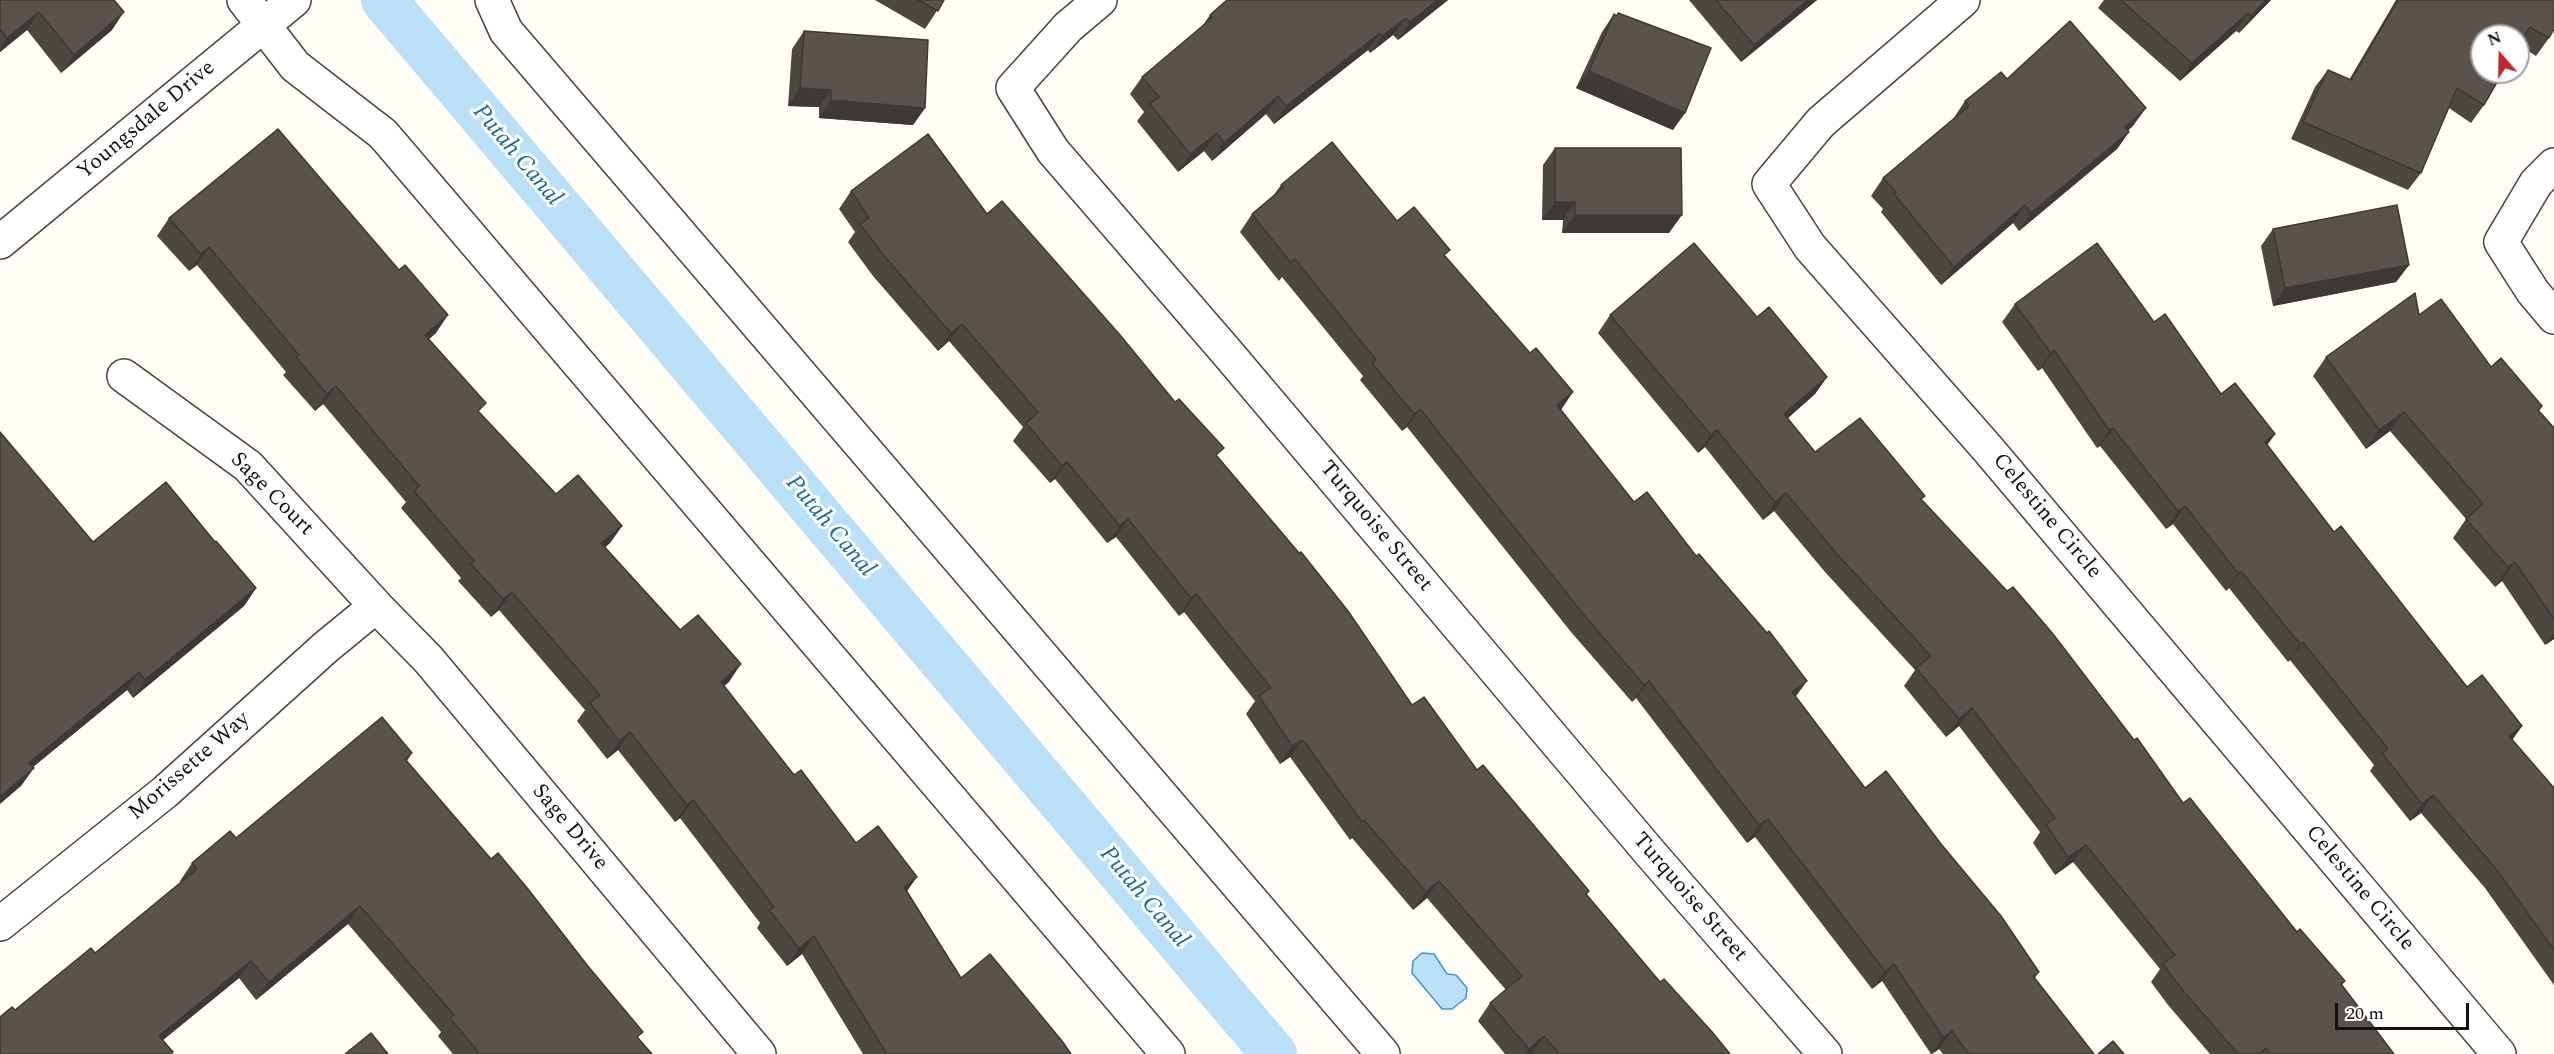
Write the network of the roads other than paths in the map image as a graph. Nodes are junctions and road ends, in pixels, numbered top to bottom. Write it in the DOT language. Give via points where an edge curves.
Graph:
graph roads {
  1 [pos="492,0"];
  2 [pos="1100,0"];
  3 [pos="1963,0"];
  4 [pos="268,10"];
  5 [pos="2554,165"];
  6 [pos="5,226"];
  7 [pos="2554,317"];
  8 [pos="124,376"];
  9 [pos="376,606"];
  10 [pos="0,924"];
  11 [pos="759,1054"];
  12 [pos="1168,1054"];
  13 [pos="1383,1054"];
  14 [pos="1825,1054"];
  15 [pos="2499,1054"];
  1 -- 13 [label="street" via="506,31"];
  2 -- 14 [label="street, Turquoise Street" via="1068,27 1013,88 1053,152"];
  3 -- 15 [label="street, Celestine Circle" via="1821,122 1769,184 1810,247 1987,448"];
  4 -- 6 [label="street, Youngsdale Drive"];
  4 -- 12 [label="street" via="295,66 383,134"];
  5 -- 7 [label="street" via="2536,183 2501,242"];
  8 -- 9 [label="street, Sage Court" via="248,466"];
  9 -- 10 [label="street, Morissette Way" via="165,792"];
  9 -- 11 [label="street, Sage Drive" via="428,658"];
}
